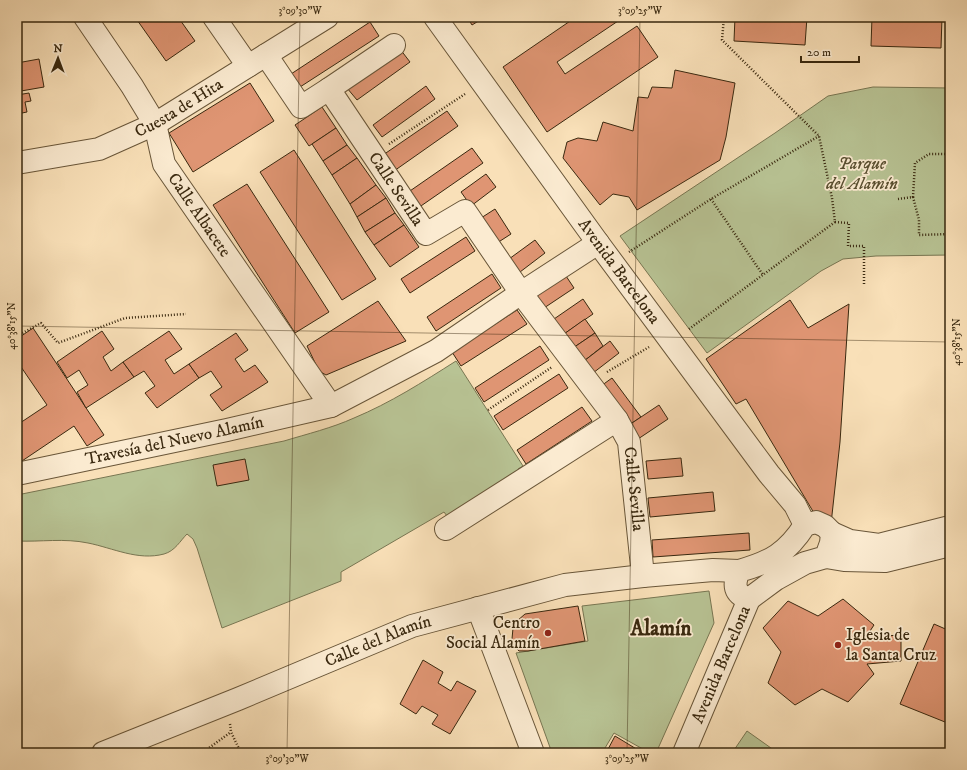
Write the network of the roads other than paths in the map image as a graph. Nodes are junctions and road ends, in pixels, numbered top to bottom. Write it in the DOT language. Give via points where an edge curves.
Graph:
graph roads {
  1 [pos="85,17"];
  2 [pos="214,17"];
  3 [pos="327,17"];
  4 [pos="435,17"];
  5 [pos="394,45"];
  6 [pos="257,60"];
  7 [pos="329,89"];
  8 [pos="155,124"];
  9 [pos="17,163"];
  10 [pos="598,243"];
  11 [pos="521,293"];
  12 [pos="331,406"];
  13 [pos="617,420"];
  14 [pos="17,474"];
  15 [pos="805,524"];
  16 [pos="950,527"];
  17 [pos="446,529"];
  18 [pos="832,533"];
  19 [pos="950,545"];
  20 [pos="826,557"];
  21 [pos="739,571"];
  22 [pos="643,576"];
  23 [pos="749,599"];
  24 [pos="478,608"];
  25 [pos="103,753"];
  26 [pos="533,753"];
  27 [pos="684,753"];
  1 -- 8 [label="street, Calle Albacete"];
  2 -- 6 [label="street"];
  3 -- 6 [label="street, Cuesta de Hita"];
  4 -- 10 [label="street, Avenida Barcelona"];
  5 -- 7 [label="street"];
  6 -- 7 [label="street" via="301,107"];
  6 -- 8 [label="street, Cuesta de Hita"];
  7 -- 11 [label="street, Calle Sevilla" via="426,234 465,211"];
  8 -- 9 [label="street, Cuesta de Hita" via="99,149"];
  8 -- 12 [label="street, Calle Albacete" via="164,164"];
  10 -- 11 [label="street"];
  10 -- 15 [label="street, Avenida Barcelona" via="769,474 795,505"];
  11 -- 12 [label="street" via="436,351"];
  11 -- 13 [label="street, Calle Sevilla"];
  12 -- 14 [label="street, Travesía del Nuevo Alamín"];
  13 -- 17 [label="street"];
  13 -- 22 [label="street, Calle Sevilla" via="629,442"];
  15 -- 18 [label="street" via="816,522"];
  15 -- 21 [label="street" via="796,538 772,560"];
  16 -- 18 [label="street" via="879,545 850,541"];
  18 -- 20 [label="street"];
  19 -- 20 [label="street" via="885,561"];
  20 -- 23 [label="street" via="805,563 776,579"];
  21 -- 22 [label="street, Calle del Alamín" via="713,570"];
  21 -- 23 [label="street" via="736,589 741,596"];
  22 -- 24 [label="street, Calle del Alamín" via="565,585"];
  23 -- 27 [label="street, Avenida Barcelona"];
  24 -- 25 [label="street, Calle del Alamín" via="412,626"];
  24 -- 26 [label="street"];
}
